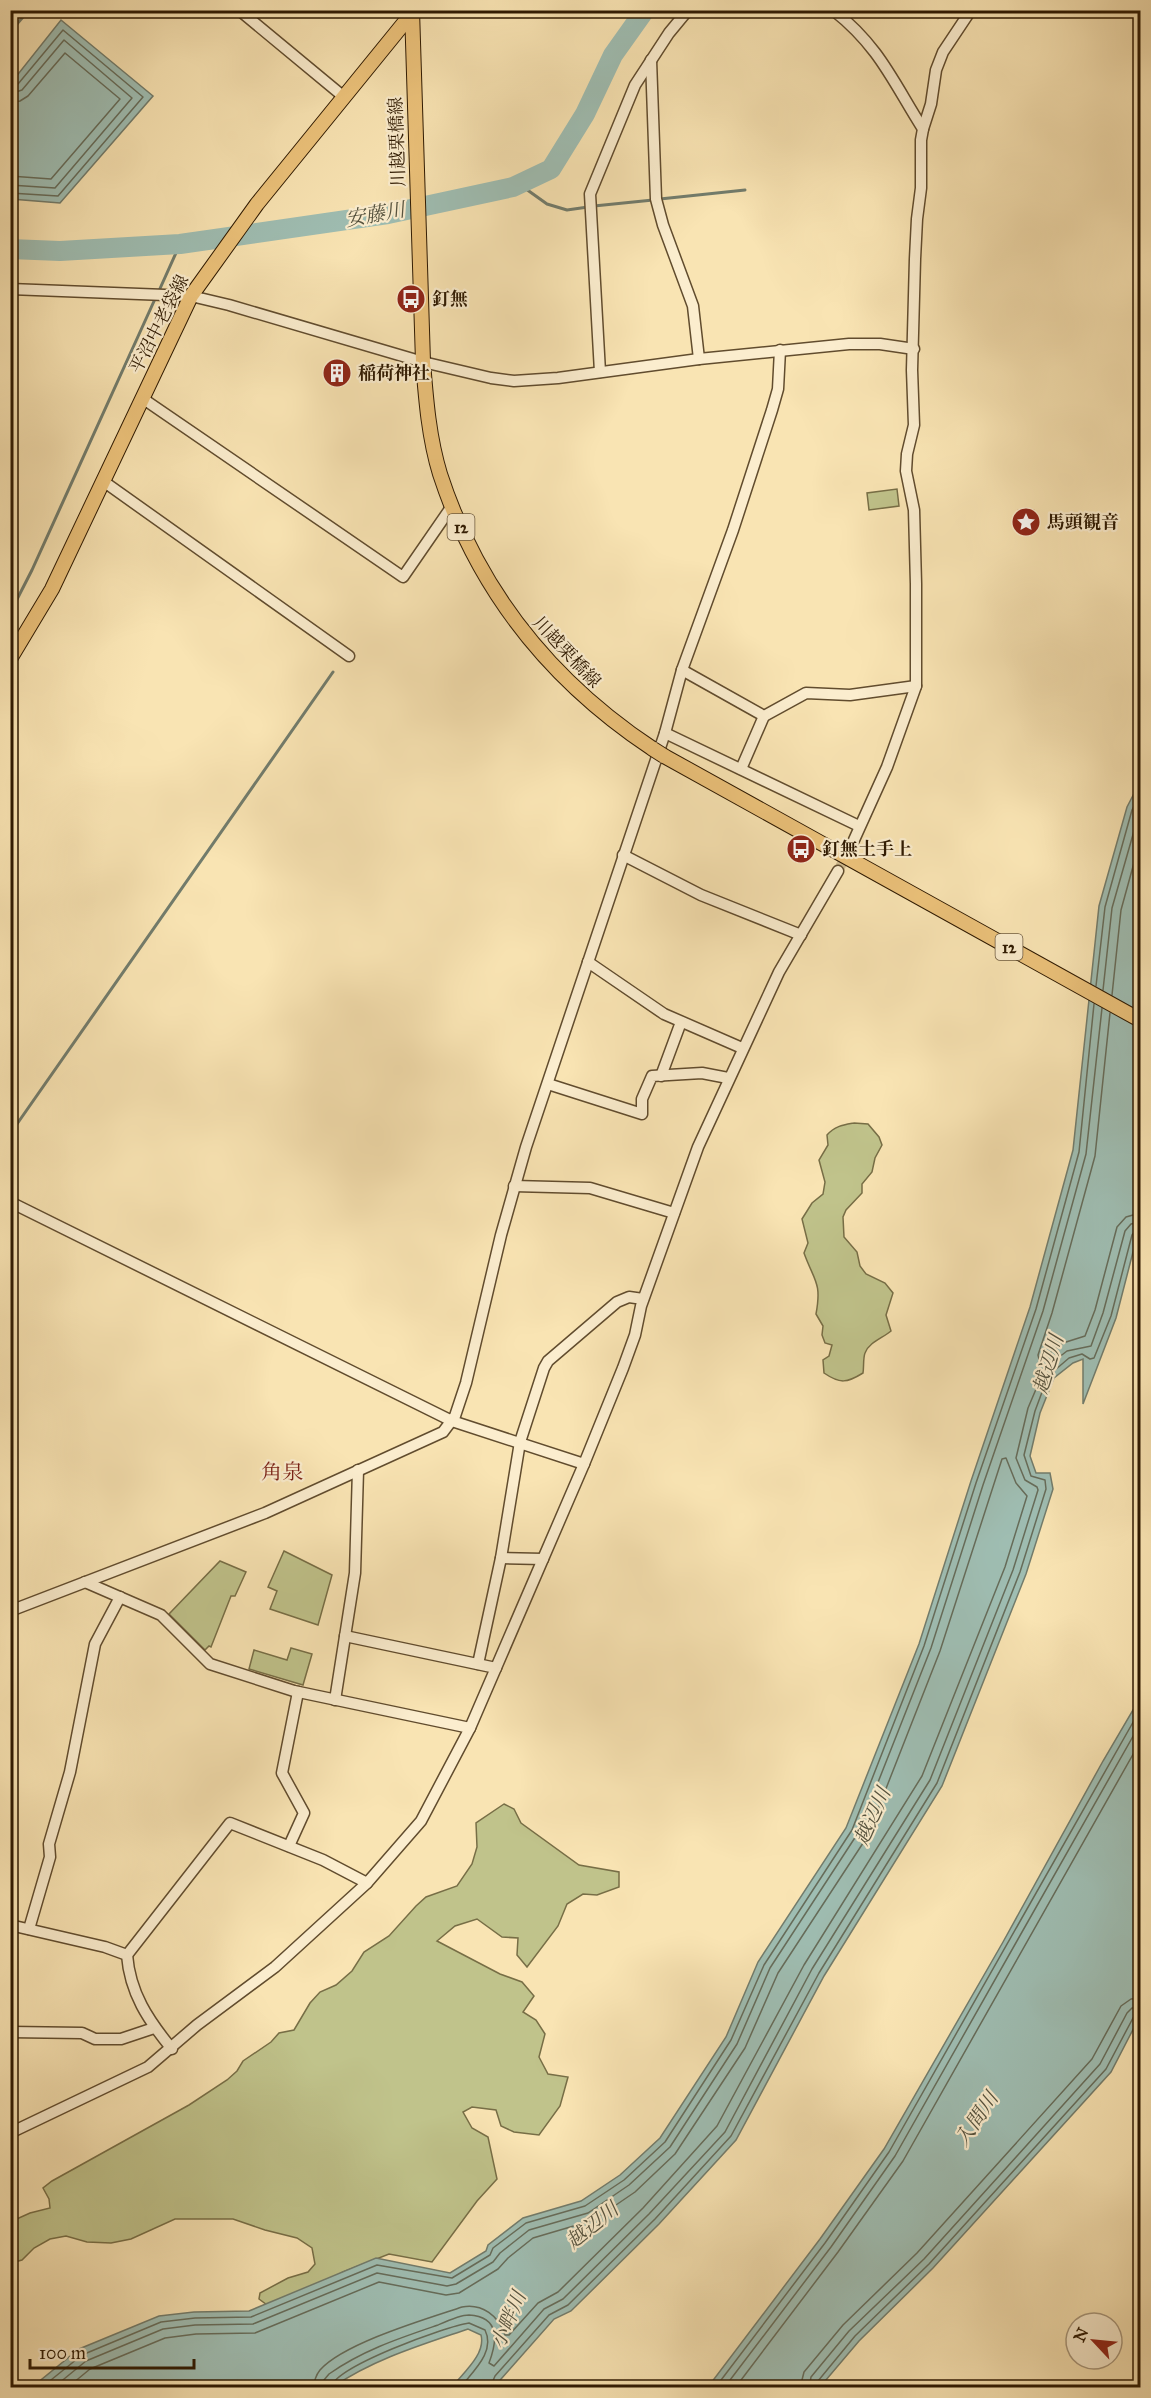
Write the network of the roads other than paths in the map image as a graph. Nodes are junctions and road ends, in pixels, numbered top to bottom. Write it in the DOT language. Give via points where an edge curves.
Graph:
graph roads {
  1 [pos="239,10"];
  2 [pos="688,10"];
  3 [pos="833,10"];
  4 [pos="971,10"];
  5 [pos="413,12"];
  6 [pos="651,59"];
  7 [pos="344,97"];
  8 [pos="923,129"];
  9 [pos="10,289"];
  10 [pos="191,296"];
  11 [pos="780,350"];
  12 [pos="914,350"];
  13 [pos="699,359"];
  14 [pos="423,362"];
  15 [pos="600,372"];
  16 [pos="142,398"];
  17 [pos="103,481"];
  18 [pos="452,506"];
  19 [pos="349,656"];
  20 [pos="10,659"];
  21 [pos="682,670"];
  22 [pos="916,686"];
  23 [pos="764,716"];
  24 [pos="665,733"];
  25 [pos="741,769"];
  26 [pos="859,826"];
  27 [pos="854,840"];
  28 [pos="623,855"];
  29 [pos="838,871"];
  30 [pos="801,935"];
  31 [pos="588,962"];
  32 [pos="1140,1020"];
  33 [pos="681,1022"];
  34 [pos="742,1048"];
  35 [pos="661,1076"];
  36 [pos="728,1078"];
  37 [pos="548,1084"];
  38 [pos="514,1186"];
  39 [pos="10,1202"];
  40 [pos="674,1213"];
  41 [pos="644,1299"];
  42 [pos="452,1421"];
  43 [pos="520,1442"];
  44 [pos="584,1464"];
  45 [pos="358,1470"];
  46 [pos="501,1558"];
  47 [pos="543,1559"];
  48 [pos="85,1582"];
  49 [pos="120,1597"];
  50 [pos="10,1611"];
  51 [pos="345,1636"];
  52 [pos="478,1664"];
  53 [pos="496,1668"];
  54 [pos="298,1692"];
  55 [pos="335,1700"];
  56 [pos="470,1728"];
  57 [pos="289,1846"];
  58 [pos="367,1883"];
  59 [pos="10,1925"];
  60 [pos="29,1929"];
  61 [pos="127,1955"];
  62 [pos="154,2028"];
  63 [pos="10,2032"];
  64 [pos="172,2049"];
  65 [pos="10,2133"];
  1 -- 7 [label="street"];
  2 -- 6 [label="street"];
  3 -- 8 [label="street" via="883,60"];
  4 -- 8 [label="street" via="943,52"];
  5 -- 7 [label="main road, 平沼中老袋線"];
  5 -- 14 [label="main road, 川越栗橋線 / 12"];
  6 -- 13 [label="street" via="656,199 693,306"];
  6 -- 15 [label="street" via="635,85 590,194"];
  7 -- 10 [label="main road, 平沼中老袋線" via="257,204"];
  8 -- 12 [label="street"];
  9 -- 10 [label="street"];
  10 -- 14 [label="street"];
  10 -- 16 [label="main road, 平沼中老袋線"];
  11 -- 12 [label="street" via="849,344"];
  11 -- 13 [label="street"];
  11 -- 21 [label="street" via="778,389 772,410"];
  12 -- 22 [label="street" via="914,425 906,471 914,510"];
  13 -- 15 [label="street"];
  14 -- 15 [label="street" via="514,381"];
  14 -- 18 [label="main road, 川越栗橋線 / 12" via="433,442"];
  16 -- 17 [label="main road, 平沼中老袋線"];
  16 -- 18 [label="street" via="403,577"];
  17 -- 19 [label="street"];
  17 -- 20 [label="main road, 平沼中老袋線" via="52,589"];
  18 -- 32 [label="main road, 川越栗橋線 / 12" via="480,566 520,629 592,705 658,753"];
  21 -- 23 [label="street"];
  21 -- 24 [label="street"];
  22 -- 23 [label="street" via="850,695 806,693"];
  22 -- 26 [label="street" via="887,767"];
  23 -- 25 [label="street"];
  24 -- 25 [label="street"];
  24 -- 28 [label="street"];
  25 -- 26 [label="street"];
  26 -- 27 [label="street"];
  28 -- 30 [label="street" via="701,895"];
  28 -- 31 [label="street"];
  29 -- 30 [label="street"];
  30 -- 34 [label="street"];
  31 -- 33 [label="street"];
  31 -- 37 [label="street"];
  33 -- 34 [label="street"];
  33 -- 35 [label="street"];
  34 -- 36 [label="street"];
  35 -- 36 [label="street" via="702,1073"];
  35 -- 37 [label="street" via="652,1076 642,1099 642,1114"];
  36 -- 40 [label="street"];
  37 -- 38 [label="street"];
  38 -- 40 [label="street" via="590,1188"];
  38 -- 42 [label="street" via="466,1383"];
  39 -- 42 [label="street"];
  40 -- 41 [label="street"];
  41 -- 43 [label="street" via="629,1297 617,1302 548,1361"];
  41 -- 44 [label="street" via="635,1335"];
  42 -- 43 [label="street"];
  42 -- 45 [label="street" via="443,1432"];
  43 -- 44 [label="street"];
  43 -- 46 [label="street"];
  44 -- 47 [label="street"];
  45 -- 48 [label="street" via="265,1514"];
  45 -- 51 [label="street" via="355,1573"];
  46 -- 47 [label="street"];
  46 -- 52 [label="street"];
  47 -- 53 [label="street"];
  48 -- 49 [label="street"];
  48 -- 50 [label="street"];
  49 -- 54 [label="street" via="161,1615 210,1664"];
  49 -- 60 [label="street" via="95,1644 70,1772"];
  51 -- 52 [label="street"];
  51 -- 55 [label="street"];
  52 -- 53 [label="street"];
  53 -- 56 [label="street"];
  54 -- 55 [label="street"];
  54 -- 57 [label="street" via="282,1773 304,1813"];
  55 -- 56 [label="street"];
  56 -- 58 [label="street" via="421,1821"];
  57 -- 58 [label="street"];
  57 -- 61 [label="street" via="230,1823"];
  58 -- 64 [label="street" via="275,1966 197,2025"];
  59 -- 60 [label="street"];
  60 -- 61 [label="street"];
  61 -- 62 [label="street" via="135,1995"];
  62 -- 63 [label="street" via="121,2039 95,2039 82,2033"];
  62 -- 64 [label="street"];
  64 -- 65 [label="street" via="148,2067"];
}
